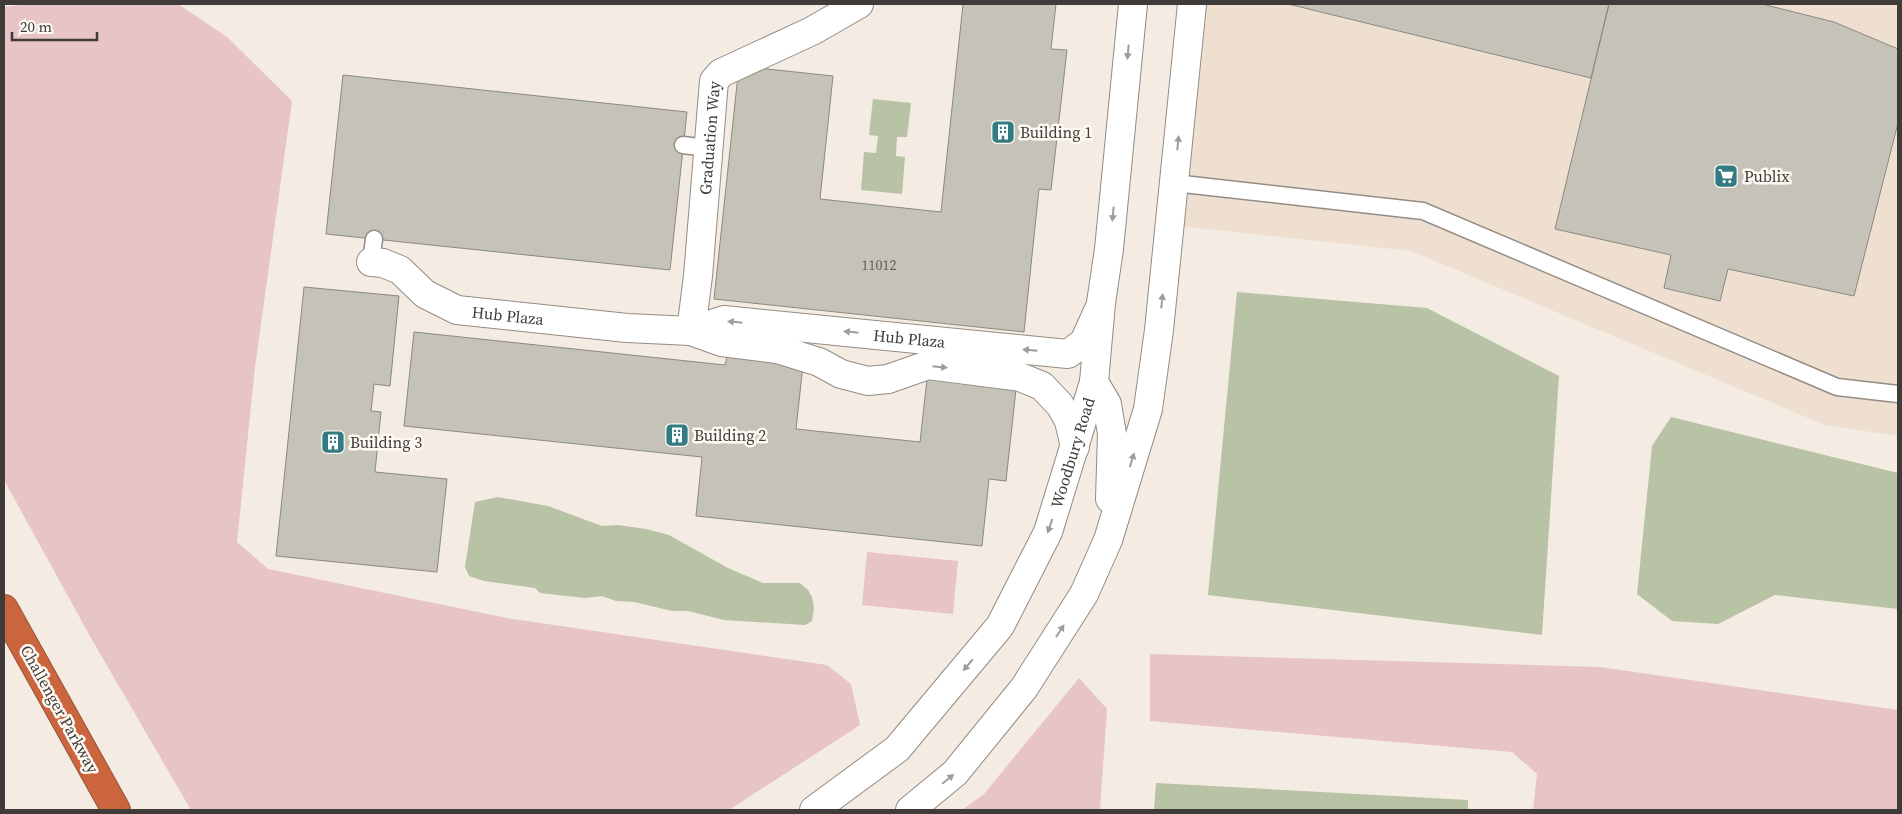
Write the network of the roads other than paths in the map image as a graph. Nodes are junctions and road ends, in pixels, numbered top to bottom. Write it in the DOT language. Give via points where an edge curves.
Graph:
graph roads {
  1 [pos="859,4"];
  2 [pos="1133,4"];
  3 [pos="1192,4"];
  4 [pos="1174,183"];
  5 [pos="372,250"];
  6 [pos="1101,303"];
  7 [pos="822,329"];
  8 [pos="691,331"];
  9 [pos="910,338"];
  10 [pos="1068,354"];
  11 [pos="820,362"];
  12 [pos="906,372"];
  13 [pos="1094,382"];
  14 [pos="1898,394"];
  15 [pos="1075,447"];
  16 [pos="1108,540"];
  17 [pos="4,609"];
  18 [pos="116,810"];
  19 [pos="814,810"];
  20 [pos="910,810"];
  1 -- 8 [label="street, Graduation Way" via="721,73 714,81 695,147 698,276"];
  2 -- 6 [label="street, Woodbury Road, one-way"];
  4 -- 3 [label="street, one-way"];
  4 -- 14 [label="lane" via="1423,211 1837,387"];
  16 -- 4 [label="street, one-way" via="1148,409"];
  5 -- 8 [label="street, Hub Plaza" via="383,263 400,270 425,294 457,310 626,328"];
  6 -- 10 [label="street" via="1084,342"];
  6 -- 13 [label="street, Woodbury Road"];
  7 -- 8 [label="street, Hub Plaza, one-way" via="724,320"];
  9 -- 7 [label="street, Hub Plaza, one-way"];
  7 -- 11 [label="street"];
  8 -- 11 [label="street, Hub Plaza" via="722,342 777,349"];
  10 -- 9 [label="street, Hub Plaza, one-way"];
  9 -- 12 [label="street"];
  10 -- 13 [label="street"];
  11 -- 12 [label="street, Hub Plaza" via="840,374 868,381 888,379"];
  12 -- 15 [label="street, Hub Plaza, one-way" via="928,366 1020,376 1042,386 1060,405 1069,421"];
  13 -- 15 [label="street, Woodbury Road"];
  13 -- 16 [label="street" via="1107,404 1112,434"];
  15 -- 19 [label="street, Woodbury Road, one-way" via="1048,532 1000,626 898,750"];
  20 -- 16 [label="street, one-way" via="955,773 1024,688 1084,594"];
  17 -- 18 [label="highway, Challenger Parkway"];
}
